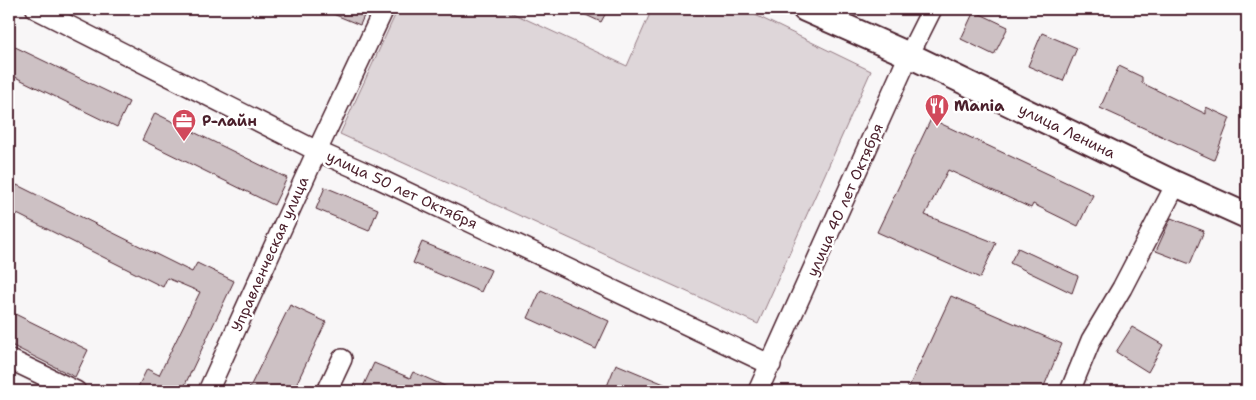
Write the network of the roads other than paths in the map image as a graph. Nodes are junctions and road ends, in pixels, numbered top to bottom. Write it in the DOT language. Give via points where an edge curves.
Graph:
graph roads {
  1 [pos="36,9"];
  2 [pos="384,9"];
  3 [pos="805,9"];
  4 [pos="932,9"];
  5 [pos="909,55"];
  6 [pos="317,151"];
  7 [pos="1176,184"];
  8 [pos="1247,216"];
  9 [pos="9,359"];
  10 [pos="342,359"];
  11 [pos="771,365"];
  12 [pos="76,391"];
  13 [pos="208,391"];
  14 [pos="328,391"];
  15 [pos="758,391"];
  16 [pos="1070,391"];
  1 -- 6 [label="street, улица 50 лет Октября"];
  2 -- 6 [label="street, Управленческая улица"];
  3 -- 5 [label="main road, улица Ленина"];
  4 -- 5 [label="street, улица 40 лет Октября"];
  5 -- 7 [label="main road, улица Ленина"];
  5 -- 11 [label="street, улица 40 лет Октября"];
  6 -- 11 [label="street, улица 50 лет Октября"];
  6 -- 13 [label="street, Управленческая улица"];
  7 -- 8 [label="main road, улица Ленина"];
  7 -- 16 [label="street" via="1091,340"];
  9 -- 12 [label="street"];
  10 -- 14 [label="street"];
  11 -- 15 [label="street, улица 40 лет Октября"];
}
